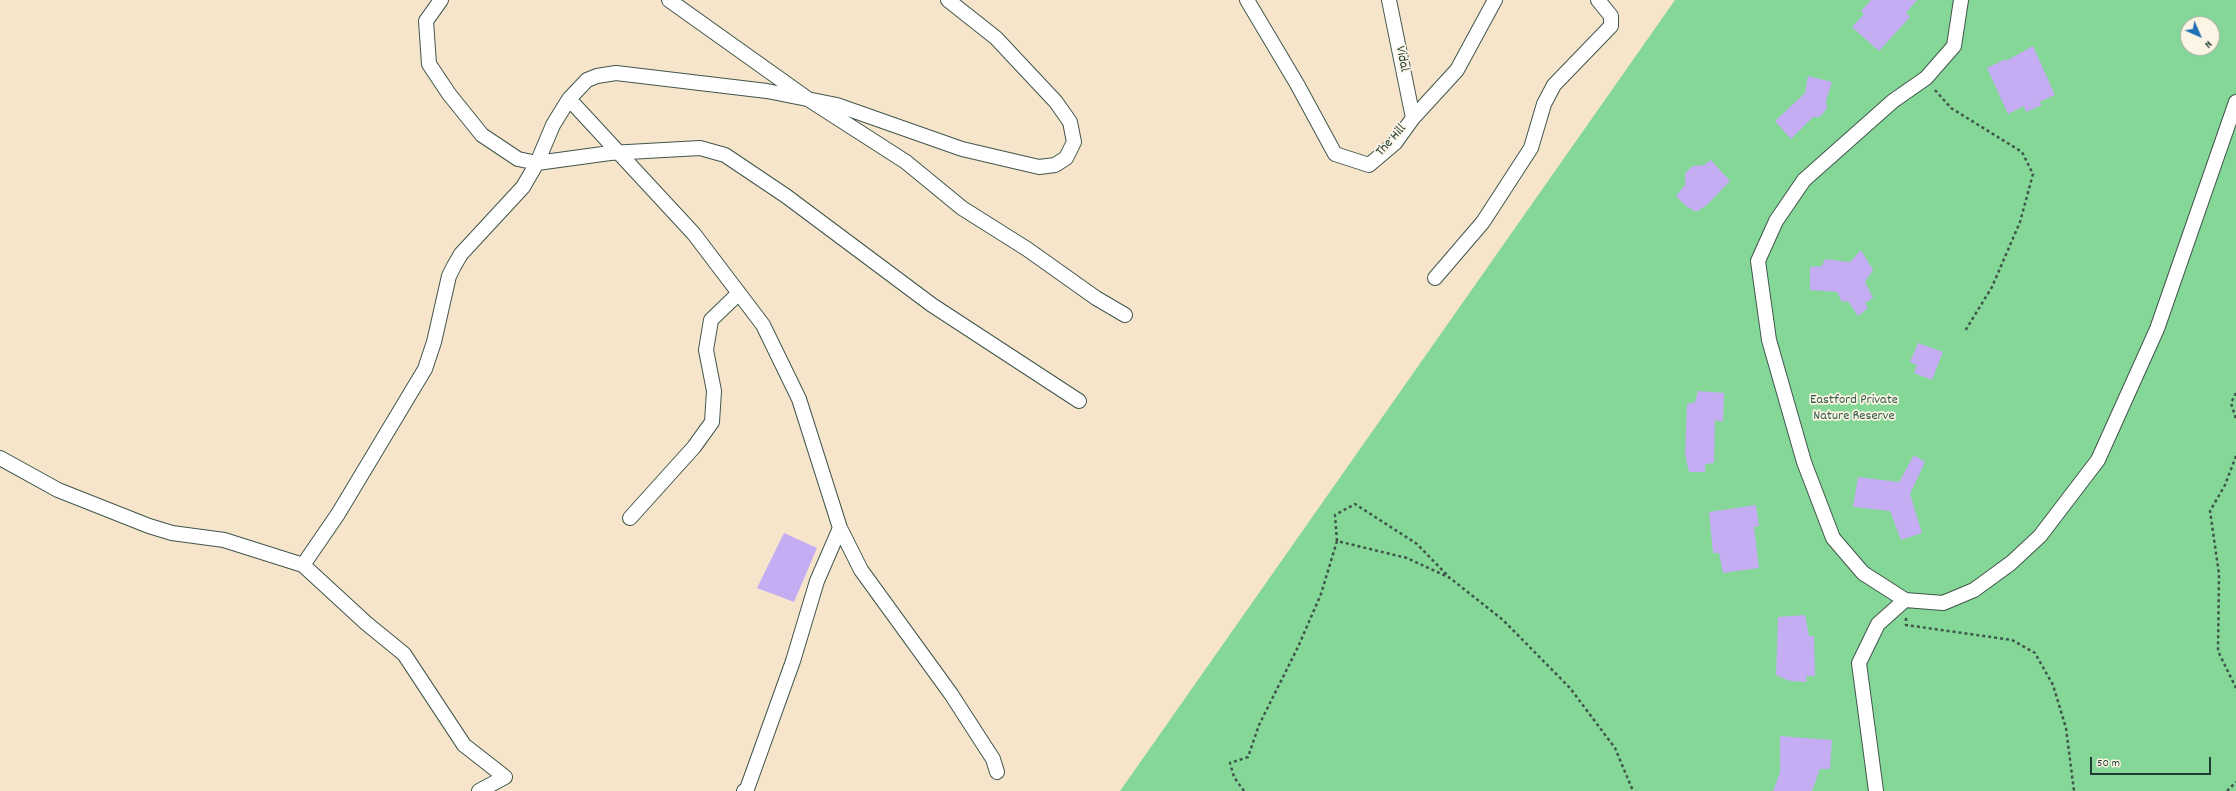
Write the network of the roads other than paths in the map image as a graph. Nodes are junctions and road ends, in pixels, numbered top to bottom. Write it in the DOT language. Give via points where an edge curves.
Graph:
graph roads {
  1 [pos="441,0"];
  2 [pos="669,0"];
  3 [pos="948,0"];
  4 [pos="1247,0"];
  5 [pos="1389,0"];
  6 [pos="1495,0"];
  7 [pos="1598,0"];
  8 [pos="1961,0"];
  9 [pos="569,99"];
  10 [pos="808,99"];
  11 [pos="2236,102"];
  12 [pos="1412,118"];
  13 [pos="619,152"];
  14 [pos="537,163"];
  15 [pos="1435,278"];
  16 [pos="739,293"];
  17 [pos="1125,315"];
  18 [pos="1079,401"];
  19 [pos="0,458"];
  20 [pos="630,518"];
  21 [pos="840,528"];
  22 [pos="303,566"];
  23 [pos="1905,600"];
  24 [pos="997,772"];
  25 [pos="479,791"];
  26 [pos="744,791"];
  27 [pos="1876,791"];
  1 -- 14 [label="street" via="426,21 429,64 482,135 518,159"];
  2 -- 10 [label="street"];
  3 -- 10 [label="street" via="996,38 1056,102 1070,122 1073,135 1074,142 1066,158 1055,165 1039,167 962,149 837,105"];
  4 -- 12 [label="street, The Hill" via="1335,154 1369,165 1394,143"];
  5 -- 12 [label="street, Vidal"];
  6 -- 12 [label="street, The Hill" via="1457,70"];
  7 -- 15 [label="street" via="1611,16 1611,26 1554,85 1544,104 1531,148 1483,222"];
  8 -- 23 [label="street" via="1954,46 1926,78 1893,101 1804,180 1776,221 1758,261 1769,340 1804,462 1833,538 1863,573"];
  9 -- 10 [label="street" via="587,80 616,73 767,91"];
  9 -- 13 [label="street"];
  9 -- 14 [label="street" via="553,125"];
  10 -- 17 [label="street" via="906,162 962,208"];
  11 -- 23 [label="street" via="2157,328 2098,460 2040,536 2011,563 1974,590 1943,603"];
  13 -- 14 [label="street"];
  13 -- 16 [label="street" via="694,234"];
  13 -- 18 [label="street" via="700,148 725,155 786,196 932,305"];
  14 -- 22 [label="street" via="523,187 461,254 454,266 449,276 425,369 338,514"];
  16 -- 20 [label="street" via="711,320 706,350 714,391 712,422 694,447"];
  16 -- 21 [label="street" via="763,325 799,399"];
  19 -- 22 [label="street" via="58,490 149,526 172,533 224,540"];
  21 -- 24 [label="street" via="861,570 951,694 993,759"];
  21 -- 26 [label="street" via="817,581 793,661"];
  22 -- 25 [label="street" via="404,654 464,745 504,777"];
  23 -- 27 [label="street" via="1878,624 1859,663"];
}
